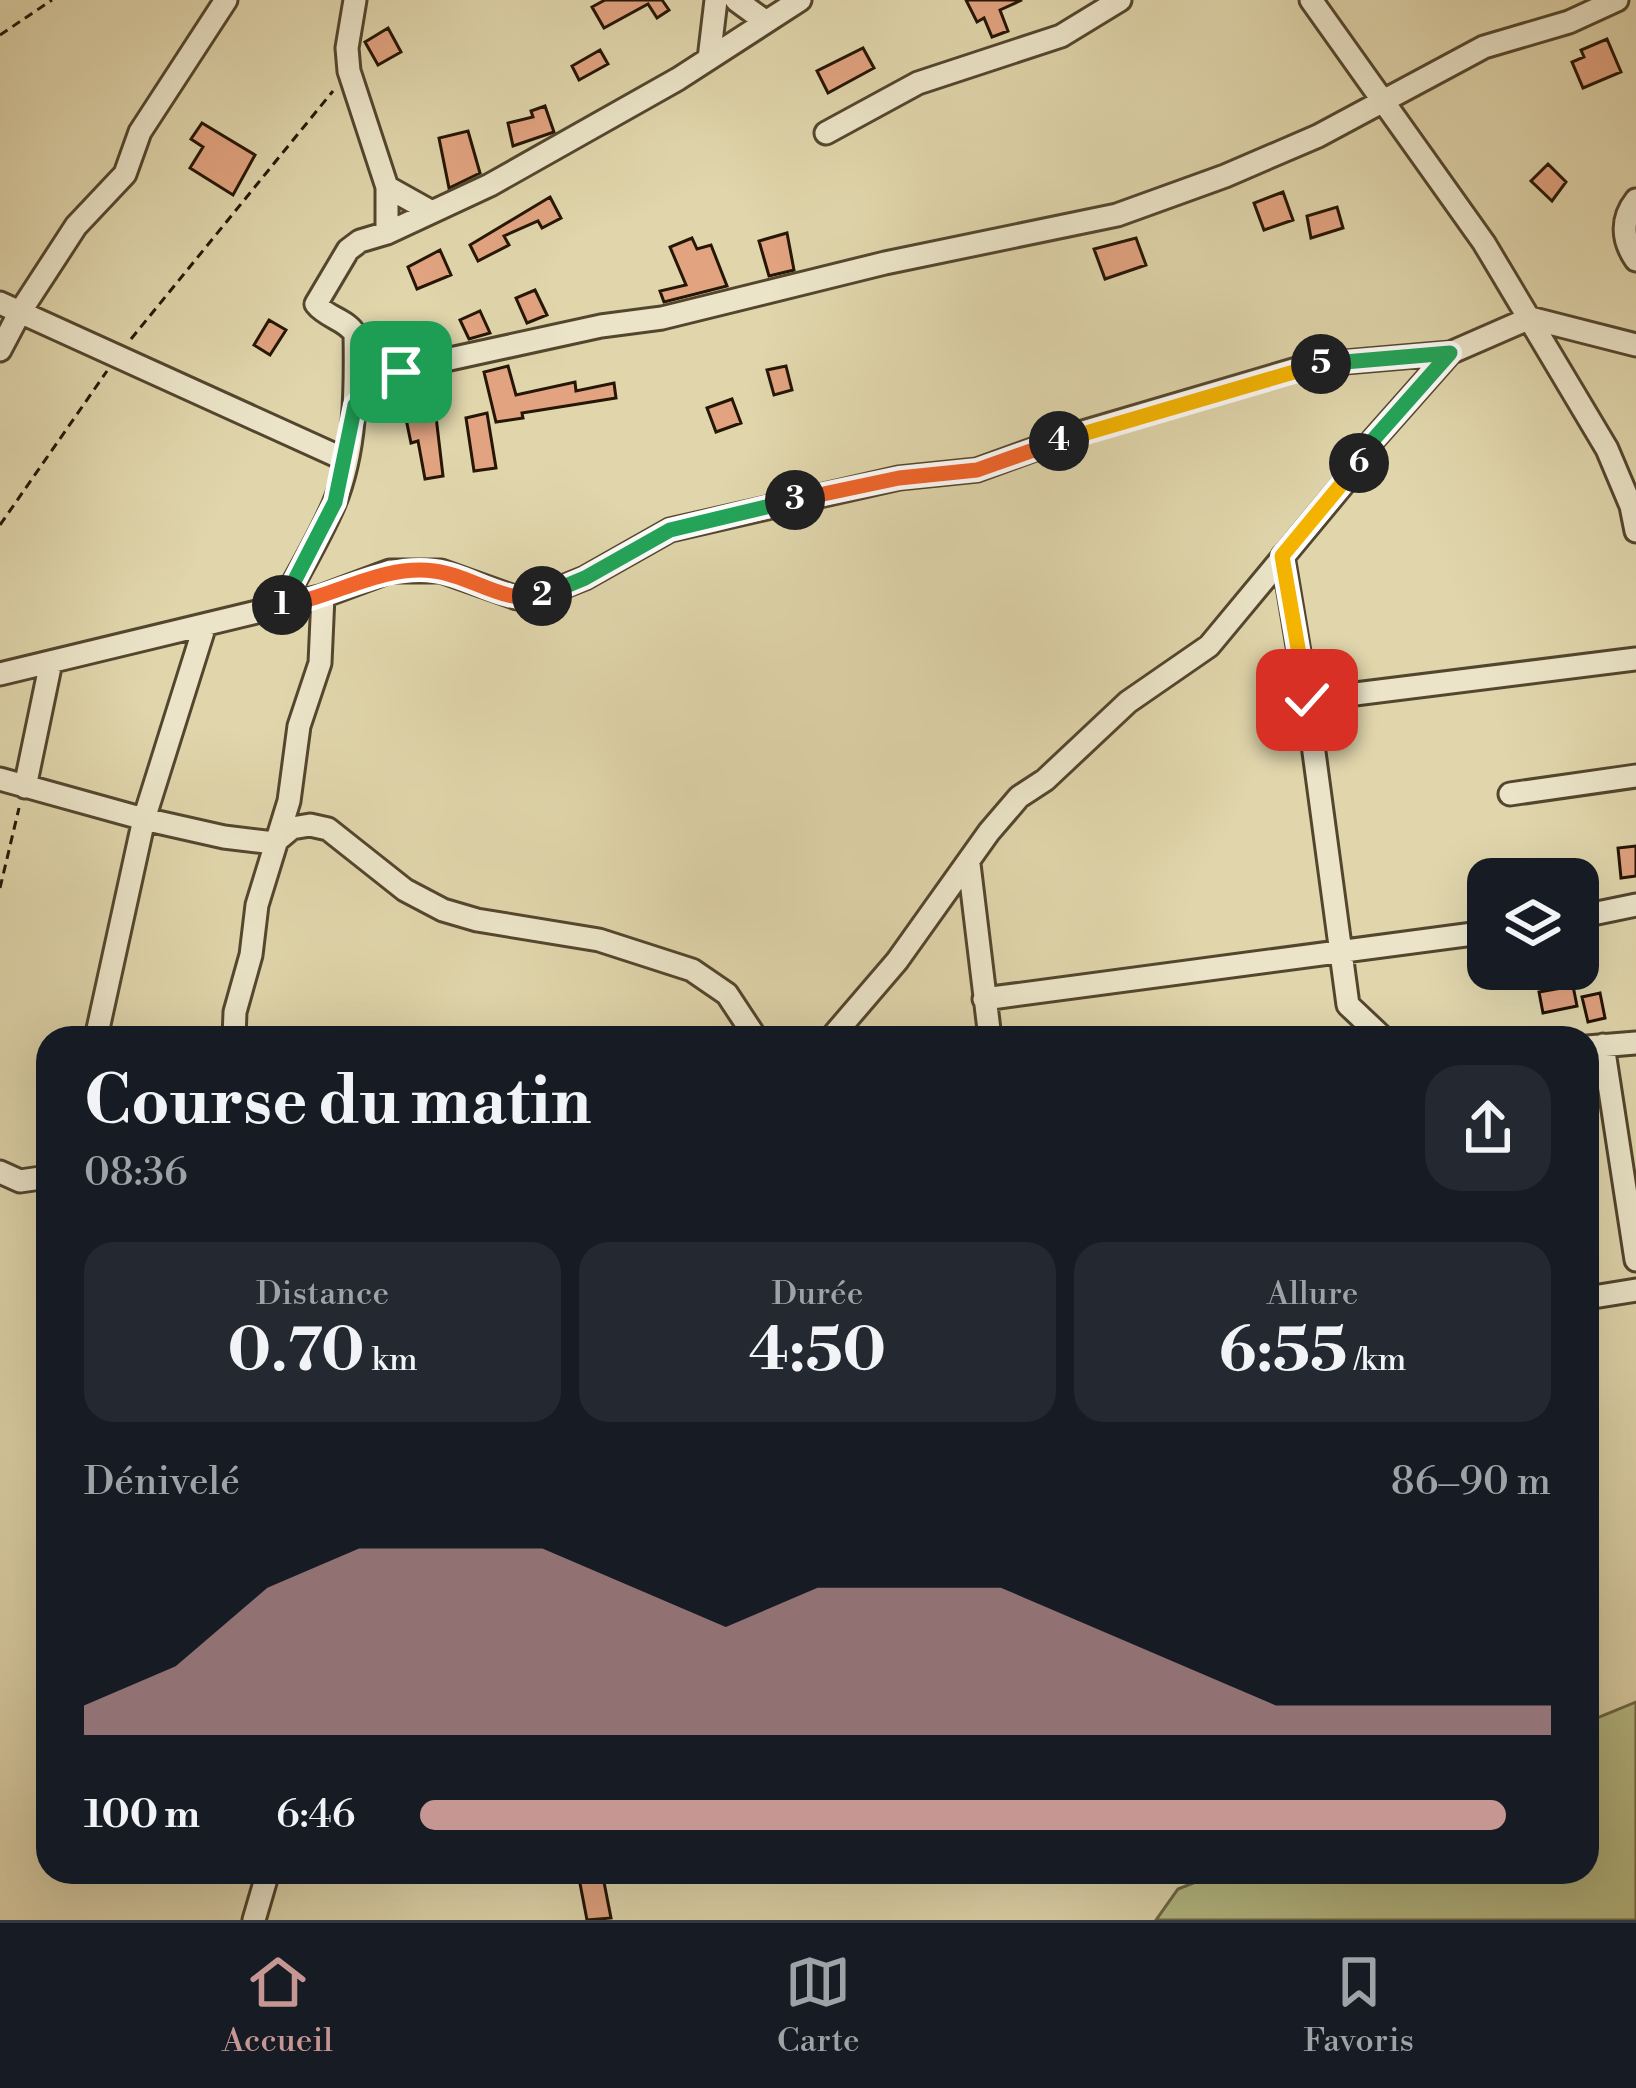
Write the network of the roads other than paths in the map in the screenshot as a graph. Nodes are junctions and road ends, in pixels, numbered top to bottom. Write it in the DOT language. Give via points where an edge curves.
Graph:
graph roads {
  1 [pos="226,0"];
  2 [pos="355,0"];
  3 [pos="716,0"];
  4 [pos="736,0"];
  5 [pos="800,0"];
  6 [pos="1120,0"];
  7 [pos="1311,0"];
  8 [pos="1617,0"];
  9 [pos="766,22"];
  10 [pos="709,59"];
  11 [pos="1383,101"];
  12 [pos="826,133"];
  13 [pos="387,187"];
  14 [pos="1636,200"];
  15 [pos="430,211"];
  16 [pos="387,233"];
  17 [pos="1636,260"];
  18 [pos="10,307"];
  19 [pos="1530,318"];
  20 [pos="1636,344"];
  21 [pos="0,350"];
  22 [pos="1450,353"];
  23 [pos="355,405"];
  24 [pos="346,460"];
  25 [pos="1636,531"];
  26 [pos="1282,556"];
  27 [pos="322,596"];
  28 [pos="281,606"];
  29 [pos="205,625"];
  30 [pos="1636,659"];
  31 [pos="51,662"];
  32 [pos="0,674"];
  33 [pos="1307,700"];
  34 [pos="1636,776"];
  35 [pos="0,779"];
  36 [pos="25,787"];
  37 [pos="1510,794"];
  38 [pos="144,819"];
  39 [pos="274,843"];
  40 [pos="968,864"];
  41 [pos="1636,905"];
  42 [pos="1599,913"];
  43 [pos="1467,935"];
  44 [pos="1340,951"];
  45 [pos="983,999"];
  46 [pos="99,1026"];
  47 [pos="235,1026"];
  48 [pos="748,1026"];
  49 [pos="841,1026"];
  50 [pos="988,1026"];
  51 [pos="1370,1026"];
  52 [pos="1636,1042"];
  53 [pos="1599,1046"];
  54 [pos="1599,1067"];
  55 [pos="0,1172"];
  56 [pos="36,1179"];
  57 [pos="1636,1259"];
  58 [pos="1636,1290"];
  59 [pos="1599,1296"];
  60 [pos="264,1884"];
  61 [pos="254,1920"];
  1 -- 18 [label="street" via="140,132 125,174"];
  2 -- 13 [label="street" via="349,70"];
  3 -- 10 [label="street"];
  4 -- 9 [label="street"];
  5 -- 9 [label="street"];
  6 -- 12 [label="street" via="1061,35 918,83"];
  7 -- 11 [label="street"];
  8 -- 11 [label="street" via="1468,54"];
  9 -- 10 [label="street"];
  10 -- 15 [label="street"];
  11 -- 19 [label="street"];
  11 -- 23 [label="street" via="1300,144 1117,215 427,364 378,382"];
  13 -- 15 [label="street"];
  13 -- 16 [label="street"];
  14 -- 17 [label="street" via="1624,225"];
  15 -- 16 [label="street"];
  16 -- 23 [label="street" via="348,250 316,304 355,334"];
  18 -- 21 [label="street"];
  18 -- 24 [label="street"];
  19 -- 20 [label="street"];
  19 -- 22 [label="street"];
  19 -- 25 [label="street" via="1607,449"];
  22 -- 26 [label="street"];
  22 -- 27 [label="street" via="1310,365 977,470 899,478 670,530 535,598 418,569"];
  23 -- 24 [label="street"];
  24 -- 28 [label="street" via="335,502"];
  26 -- 33 [label="street"];
  26 -- 40 [label="street" via="1209,646 1128,702 1019,797"];
  27 -- 28 [label="street"];
  27 -- 39 [label="street" via="320,663"];
  28 -- 29 [label="street"];
  29 -- 31 [label="street"];
  29 -- 38 [label="street"];
  30 -- 33 [label="street"];
  31 -- 32 [label="street"];
  31 -- 36 [label="street"];
  33 -- 44 [label="street"];
  34 -- 37 [label="street"];
  35 -- 36 [label="street"];
  36 -- 38 [label="street"];
  38 -- 39 [label="street"];
  38 -- 46 [label="street"];
  39 -- 47 [label="street"];
  39 -- 48 [label="street" via="292,828 328,829 443,910 599,940 692,970 727,994"];
  40 -- 45 [label="street"];
  40 -- 49 [label="street"];
  41 -- 42 [label="street"];
  43 -- 44 [label="street"];
  44 -- 45 [label="street"];
  44 -- 51 [label="street" via="1348,1006"];
  45 -- 50 [label="street"];
  52 -- 53 [label="street"];
  54 -- 57 [label="street"];
  55 -- 56 [label="street"];
  58 -- 59 [label="street"];
  60 -- 61 [label="street"];
}
